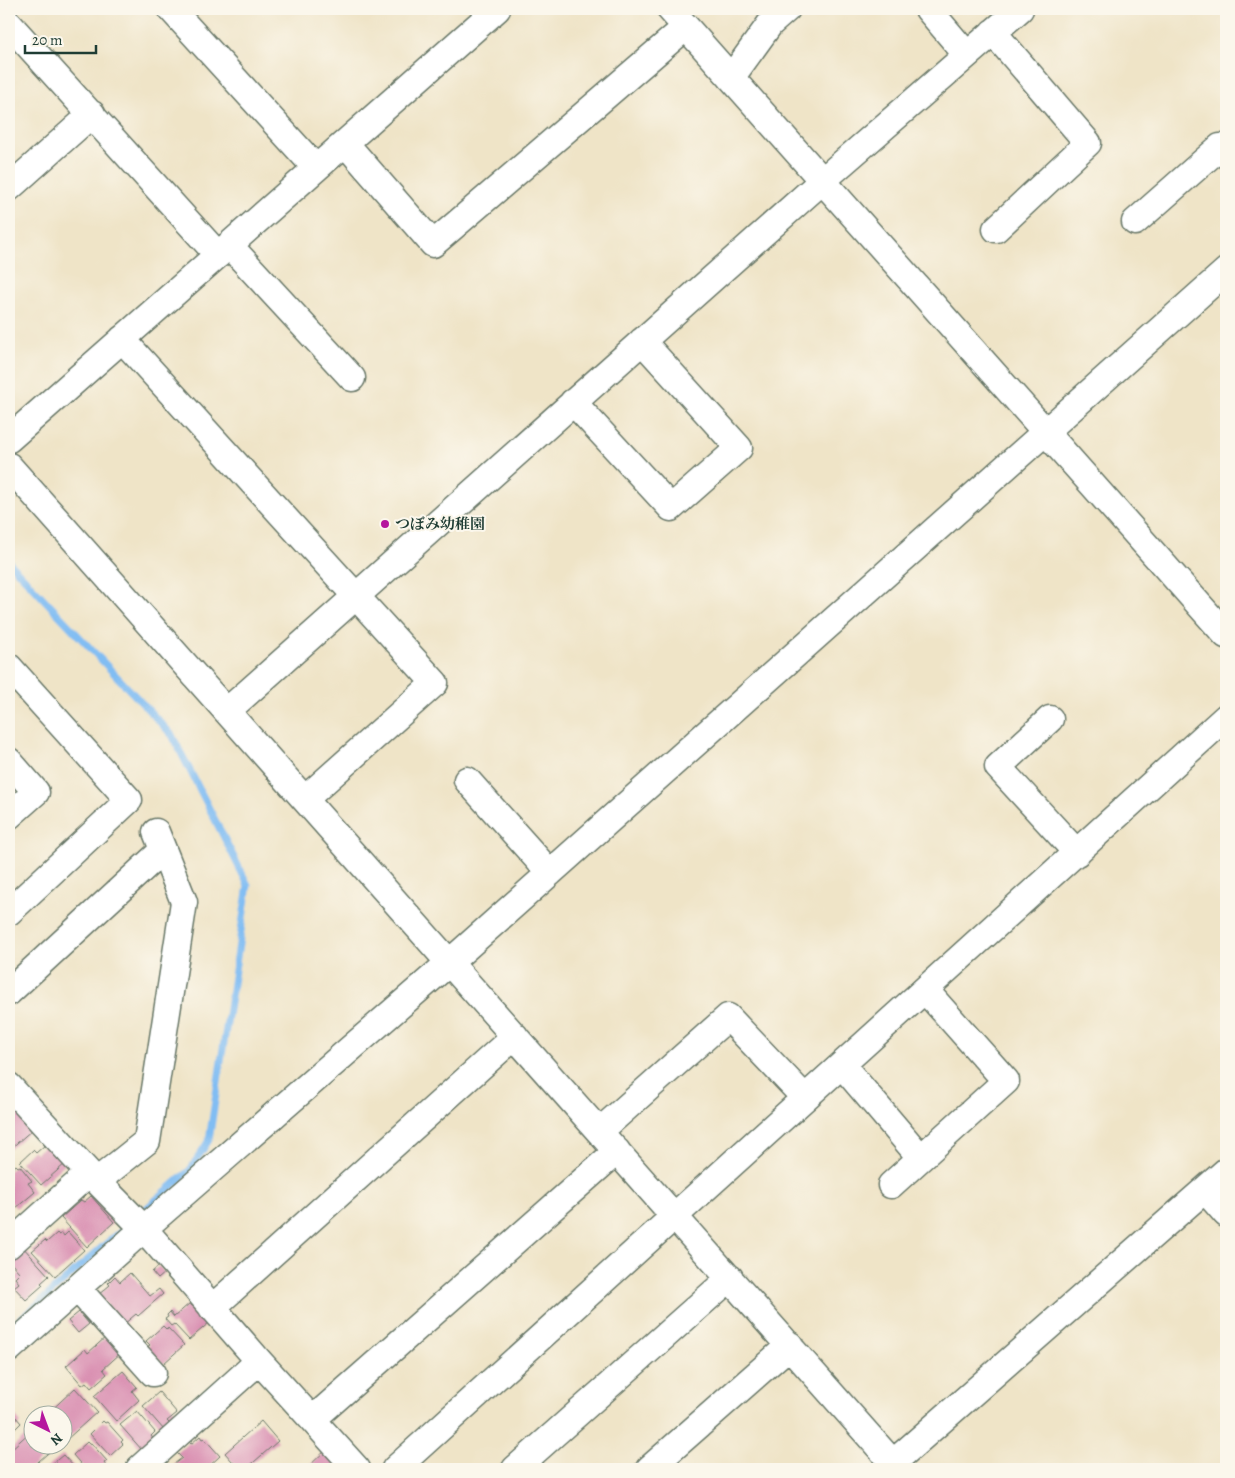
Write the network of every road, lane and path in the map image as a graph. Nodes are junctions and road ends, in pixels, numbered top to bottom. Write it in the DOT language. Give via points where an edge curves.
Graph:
graph roads {
  1 [pos="171,9"];
  2 [pos="497,9"];
  3 [pos="787,9"];
  4 [pos="928,9"];
  5 [pos="1020,9"];
  6 [pos="678,18"];
  7 [pos="9,24"];
  8 [pos="993,32"];
  9 [pos="967,55"];
  10 [pos="731,78"];
  11 [pos="92,114"];
  12 [pos="345,143"];
  13 [pos="1226,155"];
  14 [pos="316,168"];
  15 [pos="822,180"];
  16 [pos="9,188"];
  17 [pos="1135,222"];
  18 [pos="996,229"];
  19 [pos="224,250"];
  20 [pos="1226,272"];
  21 [pos="122,339"];
  22 [pos="642,341"];
  23 [pos="352,378"];
  24 [pos="573,402"];
  25 [pos="1046,432"];
  26 [pos="9,439"];
  27 [pos="9,466"];
  28 [pos="356,596"];
  29 [pos="1226,635"];
  30 [pos="9,667"];
  31 [pos="227,711"];
  32 [pos="1226,717"];
  33 [pos="1050,719"];
  34 [pos="9,761"];
  35 [pos="467,780"];
  36 [pos="305,799"];
  37 [pos="9,816"];
  38 [pos="1076,853"];
  39 [pos="550,873"];
  40 [pos="9,912"];
  41 [pos="450,962"];
  42 [pos="925,990"];
  43 [pos="9,992"];
  44 [pos="515,1036"];
  45 [pos="842,1065"];
  46 [pos="9,1086"];
  47 [pos="805,1098"];
  48 [pos="600,1131"];
  49 [pos="617,1151"];
  50 [pos="921,1158"];
  51 [pos="1226,1171"];
  52 [pos="93,1177"];
  53 [pos="891,1185"];
  54 [pos="1205,1190"];
  55 [pos="1226,1214"];
  56 [pos="675,1216"];
  57 [pos="138,1223"];
  58 [pos="9,1245"];
  59 [pos="730,1278"];
  60 [pos="77,1288"];
  61 [pos="212,1308"];
  62 [pos="790,1346"];
  63 [pos="9,1349"];
  64 [pos="259,1361"];
  65 [pos="153,1372"];
  66 [pos="313,1419"];
  67 [pos="890,1466"];
  68 [pos="139,1469"];
  69 [pos="357,1469"];
  70 [pos="395,1469"];
  71 [pos="515,1469"];
  72 [pos="649,1469"];
  1 -- 14 [label="street"];
  2 -- 12 [label="street"];
  3 -- 10 [label="street" via="770,24"];
  4 -- 9 [label="street"];
  5 -- 8 [label="street"];
  6 -- 10 [label="street"];
  6 -- 12 [label="street" via="433,244"];
  7 -- 11 [label="street"];
  8 -- 9 [label="street"];
  8 -- 18 [label="street" via="1088,143"];
  9 -- 15 [label="street"];
  10 -- 15 [label="street"];
  11 -- 16 [label="street"];
  11 -- 19 [label="street"];
  12 -- 14 [label="street"];
  13 -- 17 [label="street" via="1220,148"];
  14 -- 19 [label="street"];
  15 -- 22 [label="street"];
  15 -- 25 [label="street"];
  19 -- 21 [label="street"];
  19 -- 23 [label="street"];
  20 -- 25 [label="street"];
  21 -- 26 [label="street"];
  21 -- 28 [label="street"];
  22 -- 24 [label="street"];
  22 -- 24 [label="street" via="739,448 671,508"];
  24 -- 28 [label="street"];
  25 -- 29 [label="street"];
  25 -- 39 [label="street"];
  27 -- 31 [label="street"];
  28 -- 31 [label="street"];
  28 -- 36 [label="street" via="435,683"];
  30 -- 40 [label="street" via="129,800"];
  31 -- 36 [label="street"];
  32 -- 38 [label="street"];
  33 -- 38 [label="street" via="998,767"];
  34 -- 37 [label="street" via="36,792"];
  35 -- 39 [label="street"];
  36 -- 41 [label="street"];
  38 -- 42 [label="street"];
  39 -- 41 [label="street"];
  41 -- 44 [label="street"];
  41 -- 57 [label="street"];
  42 -- 45 [label="street"];
  42 -- 50 [label="street" via="1006,1081"];
  43 -- 52 [label="street" via="160,841 184,902 147,1141"];
  44 -- 48 [label="street"];
  44 -- 61 [label="street"];
  45 -- 47 [label="street"];
  45 -- 50 [label="street"];
  46 -- 52 [label="street"];
  47 -- 48 [label="street" via="728,1017"];
  47 -- 56 [label="street"];
  48 -- 49 [label="street"];
  49 -- 56 [label="street"];
  49 -- 66 [label="street"];
  50 -- 53 [label="street"];
  51 -- 54 [label="street"];
  52 -- 57 [label="street"];
  52 -- 58 [label="street"];
  54 -- 55 [label="street"];
  54 -- 67 [label="street"];
  56 -- 59 [label="street"];
  56 -- 70 [label="street"];
  57 -- 60 [label="street"];
  57 -- 61 [label="street"];
  59 -- 62 [label="street"];
  59 -- 71 [label="street"];
  60 -- 63 [label="street"];
  60 -- 65 [label="street"];
  61 -- 64 [label="street"];
  62 -- 67 [label="street"];
  62 -- 72 [label="street"];
  64 -- 66 [label="street"];
  64 -- 68 [label="street"];
  66 -- 69 [label="street"];
}
